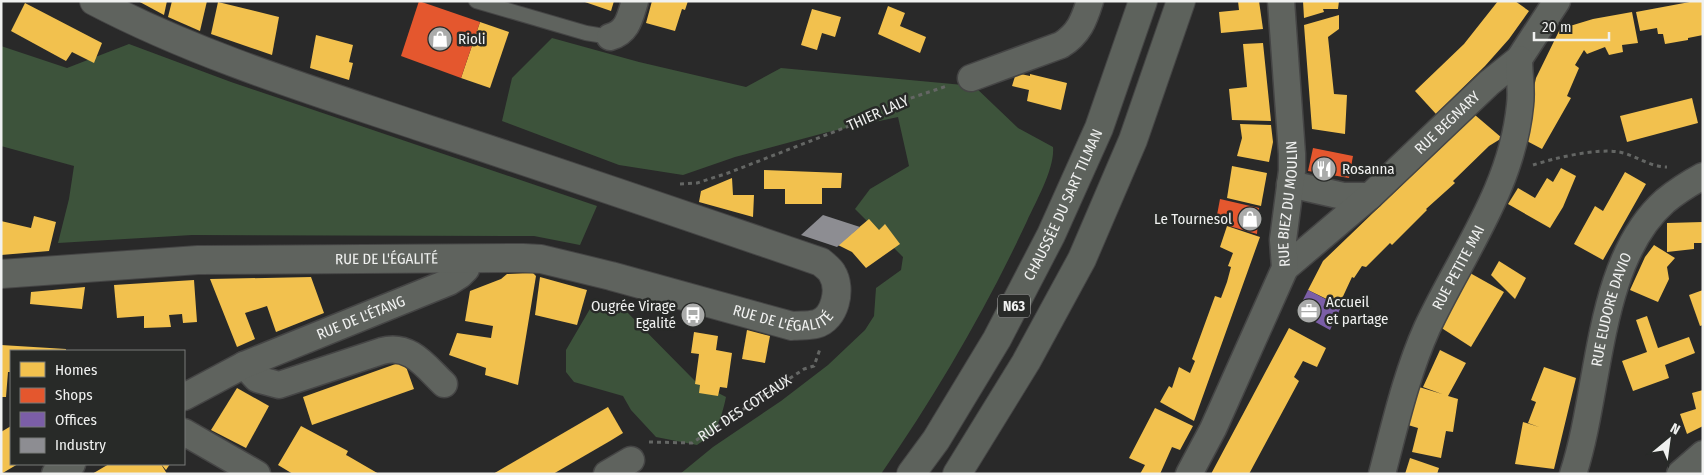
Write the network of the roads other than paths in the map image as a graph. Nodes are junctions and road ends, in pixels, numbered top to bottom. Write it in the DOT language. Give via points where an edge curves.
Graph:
graph roads {
  1 [pos="94,1"];
  2 [pos="476,1"];
  3 [pos="635,1"];
  4 [pos="1090,1"];
  5 [pos="1143,1"];
  6 [pos="1181,1"];
  7 [pos="1281,1"];
  8 [pos="1555,3"];
  9 [pos="610,36"];
  10 [pos="1518,59"];
  11 [pos="971,78"];
  12 [pos="1703,176"];
  13 [pos="1290,184"];
  14 [pos="1370,196"];
  15 [pos="466,259"];
  16 [pos="1285,268"];
  17 [pos="1,274"];
  18 [pos="244,365"];
  19 [pos="444,384"];
  20 [pos="185,396"];
  21 [pos="185,433"];
  22 [pos="638,451"];
  23 [pos="1703,454"];
  24 [pos="70,465"];
  25 [pos="55,474"];
  26 [pos="257,474"];
  27 [pos="607,474"];
  28 [pos="911,474"];
  29 [pos="957,474"];
  30 [pos="1189,474"];
  31 [pos="1382,474"];
  32 [pos="1573,474"];
  33 [pos="1680,474"];
  1 -- 15 [label="street, RUE DE L'ÉGALITÉ" via="175,40 314,91 821,262 832,273 837,287 835,302 828,316 817,324 792,326 541,259"];
  2 -- 9 [label="lane" via="586,33"];
  3 -- 9 [label="street" via="624,29"];
  4 -- 11 [label="street" via="1079,30 1070,40"];
  5 -- 28 [label="highway, CHAUSSÉE DU SART TILMAN / N63" via="1099,128 1051,235 997,339 936,440"];
  6 -- 29 [label="highway, N63" via="1133,140 1082,259 1026,362"];
  7 -- 13 [label="street, RUE BIEZ DU MOULIN" via="1292,154"];
  8 -- 10 [label="street, RUE BEGNARY"];
  10 -- 14 [label="street, RUE BEGNARY"];
  10 -- 31 [label="street, RUE PETITE MAI" via="1521,104 1505,170 1491,209 1418,349"];
  12 -- 32 [label="street, RUE EUDORE DAVIO" via="1666,200 1642,228 1626,255 1610,303 1584,437"];
  13 -- 14 [label="street" via="1343,196"];
  13 -- 16 [label="street, RUE BIEZ DU MOULIN" via="1283,240"];
  14 -- 16 [label="street, RUE BEGNARY"];
  15 -- 17 [label="street, RUE DE L'ÉGALITÉ" via="198,260"];
  15 -- 18 [label="street, RUE DE L'ÉTANG" via="466,268 449,282"];
  16 -- 30 [label="street, RUE BIEZ DU MOULIN" via="1213,429"];
  18 -- 19 [label="street" via="257,379 279,385 397,348 416,357"];
  18 -- 20 [label="street, RUE DE L'ÉTANG"];
  21 -- 26 [label="street"];
  22 -- 27 [label="street"];
  23 -- 33 [label="street"];
  24 -- 25 [label="street"];
}
